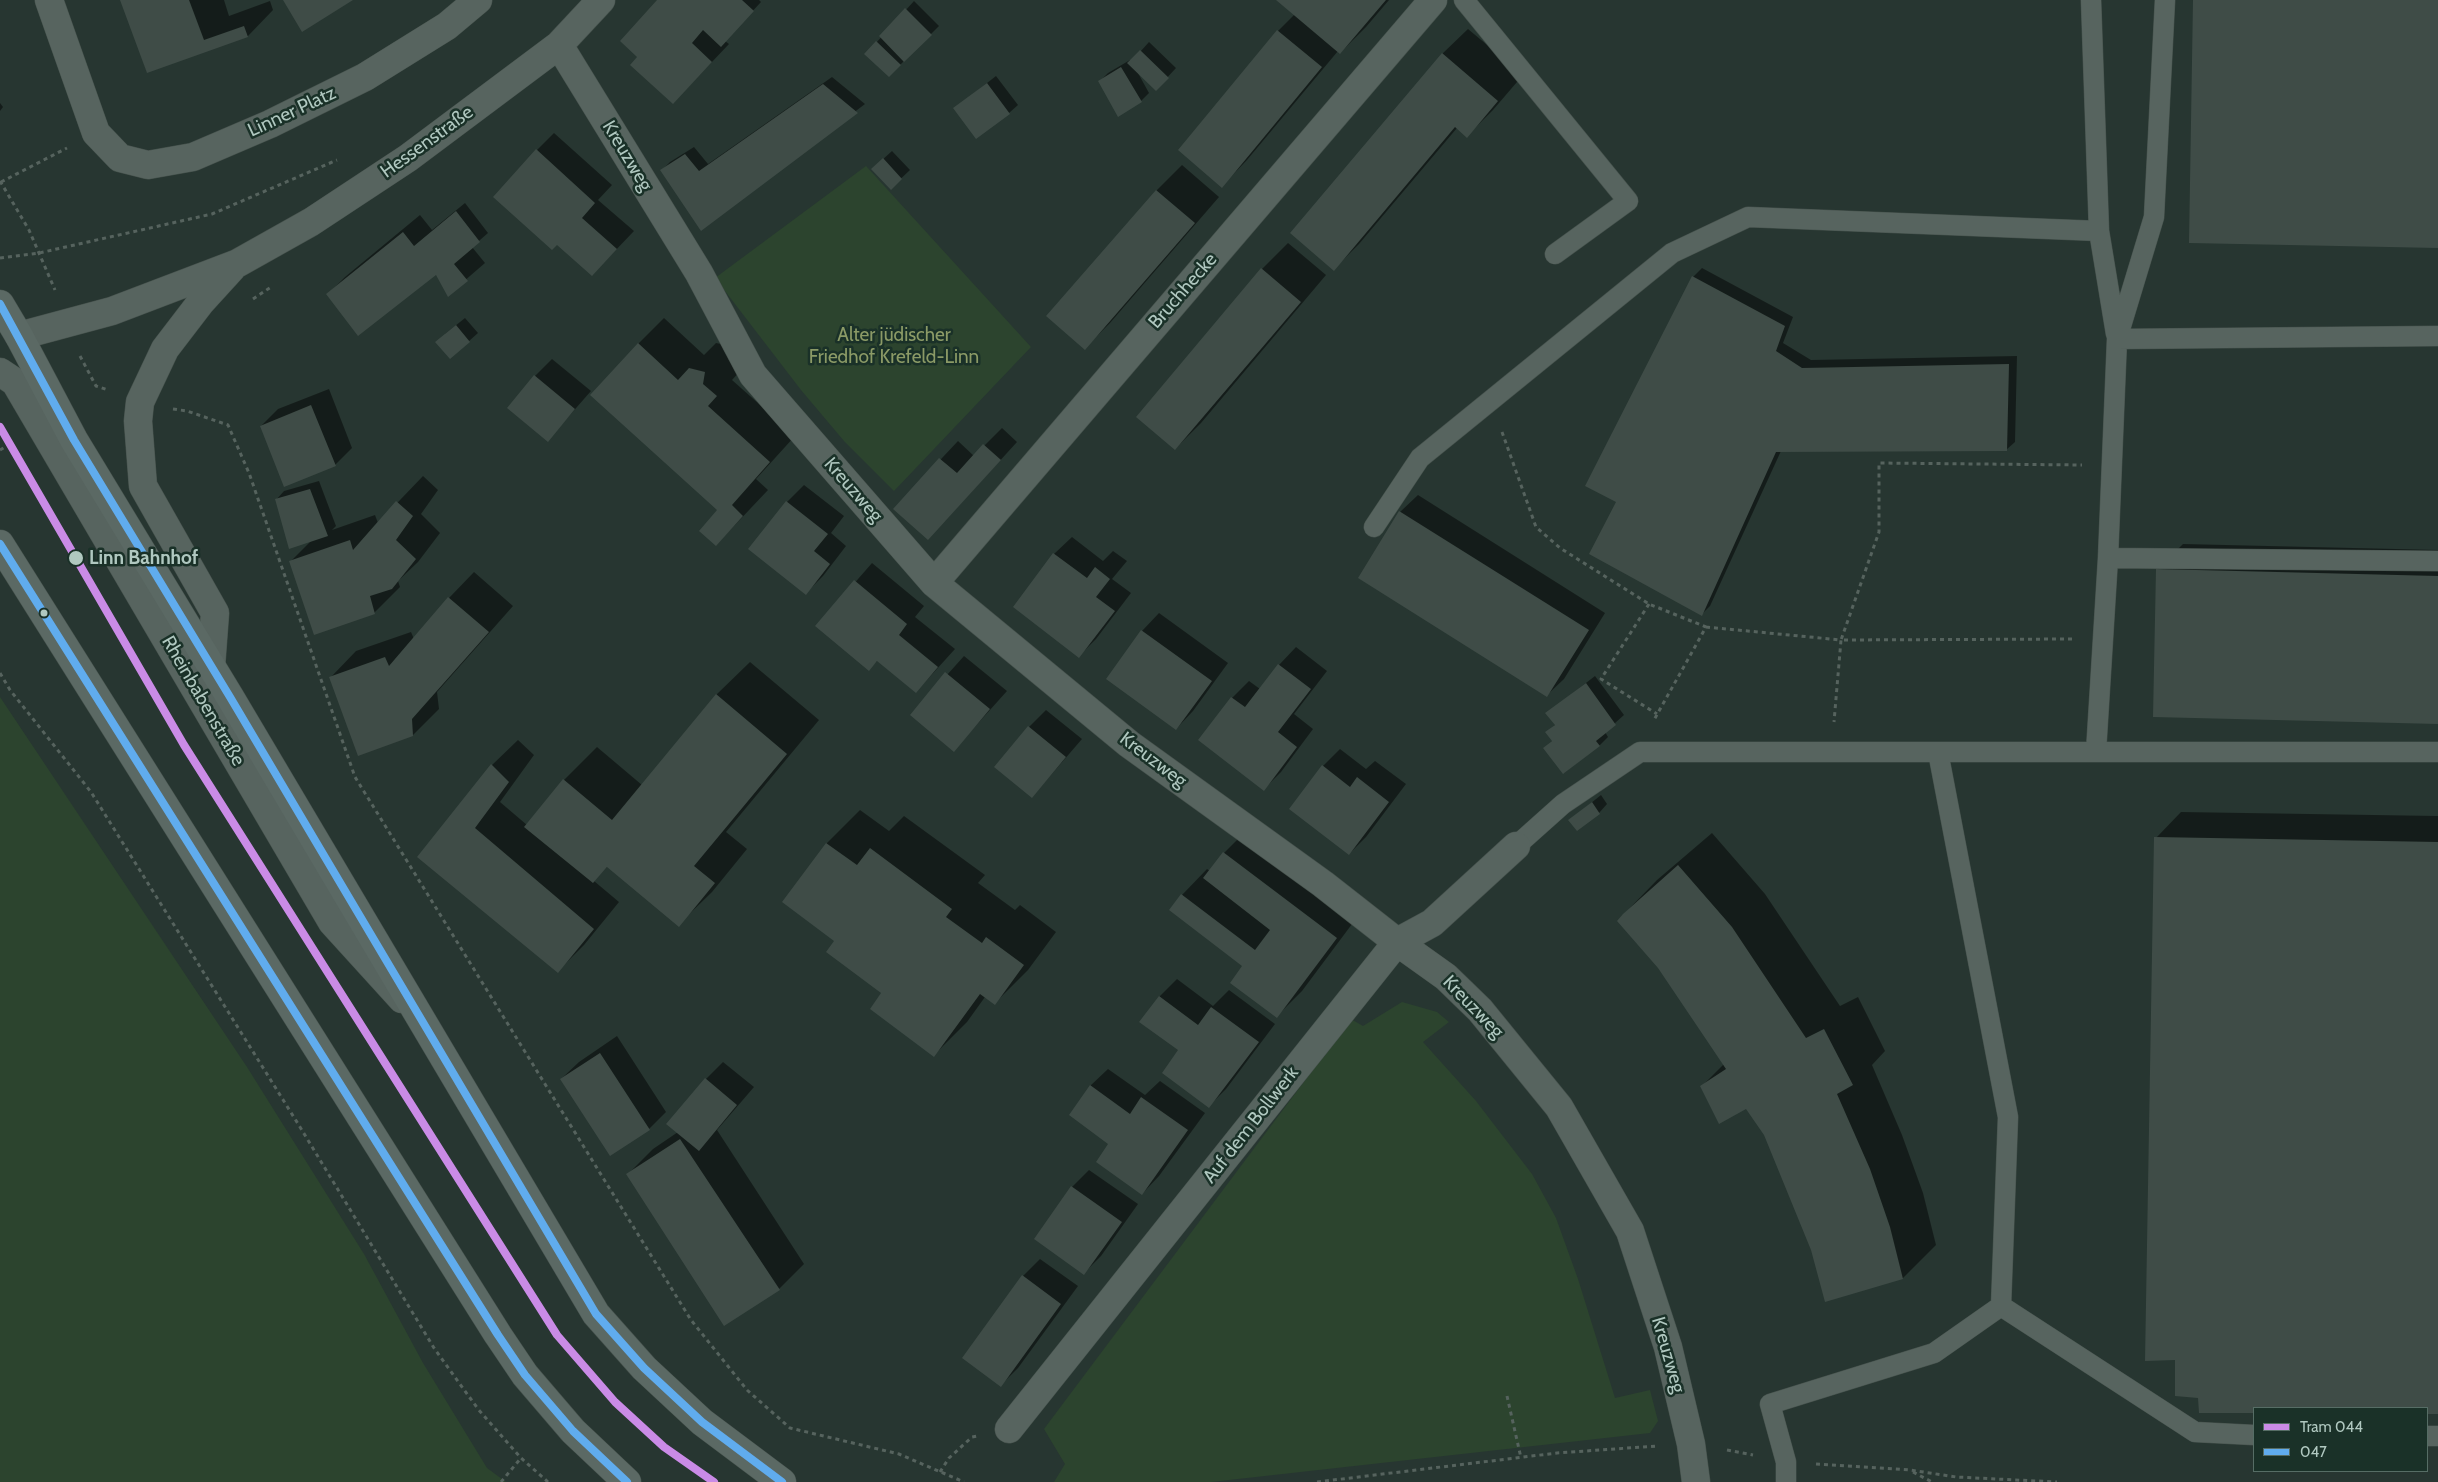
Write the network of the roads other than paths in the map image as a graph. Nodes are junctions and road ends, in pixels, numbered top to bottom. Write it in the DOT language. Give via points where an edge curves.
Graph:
graph roads {
  1 [pos="49,0"];
  2 [pos="478,0"];
  3 [pos="601,0"];
  4 [pos="1433,0"];
  5 [pos="1464,0"];
  6 [pos="2091,0"];
  7 [pos="2165,0"];
  8 [pos="559,45"];
  9 [pos="2099,231"];
  10 [pos="1555,254"];
  11 [pos="238,263"];
  12 [pos="0,304"];
  13 [pos="2438,336"];
  14 [pos="10,337"];
  15 [pos="2117,339"];
  16 [pos="0,372"];
  17 [pos="1374,527"];
  18 [pos="0,544"];
  19 [pos="2108,558"];
  20 [pos="2438,561"];
  21 [pos="934,583"];
  22 [pos="211,667"];
  23 [pos="1938,752"];
  24 [pos="2096,752"];
  25 [pos="2438,752"];
  26 [pos="1516,846"];
  27 [pos="1397,942"];
  28 [pos="422,1020"];
  29 [pos="2000,1306"];
  30 [pos="1010,1429"];
  31 [pos="2253,1435"];
  32 [pos="628,1482"];
  33 [pos="782,1482"];
  34 [pos="1696,1482"];
  35 [pos="1786,1482"];
  1 -- 2 [label="street, Linner Platz" via="96,133 120,158 148,165 193,157 366,77 447,26"];
  3 -- 8 [label="street, Hessenstraße"];
  4 -- 21 [label="street, Bruchhecke"];
  5 -- 10 [label="lane" via="1628,201"];
  6 -- 9 [label="lane"];
  7 -- 15 [label="lane" via="2154,217"];
  8 -- 11 [label="street, Hessenstraße" via="408,158 311,222"];
  8 -- 21 [label="street, Kreuzweg" via="699,273 753,375"];
  9 -- 15 [label="lane"];
  9 -- 17 [label="lane" via="1748,217 1672,253 1420,458"];
  11 -- 14 [label="street, Hessenstraße" via="112,310"];
  11 -- 22 [label="street, Hessenstraße" via="201,302 165,349 140,402 138,421 143,486 215,613"];
  12 -- 14 [label="main road, Rheinbabenstraße"];
  13 -- 15 [label="lane"];
  14 -- 22 [label="main road, Rheinbabenstraße"];
  15 -- 19 [label="lane"];
  16 -- 28 [label="street, Rheinbabenstraße" via="15,382 332,922"];
  18 -- 32 [label="main road" via="498,1335 525,1374 573,1431"];
  19 -- 20 [label="lane"];
  19 -- 24 [label="lane"];
  21 -- 27 [label="street, Kreuzweg" via="1129,744 1323,884"];
  22 -- 28 [label="main road, Rheinbabenstraße"];
  23 -- 24 [label="lane"];
  23 -- 26 [label="lane" via="1640,752 1563,804"];
  23 -- 29 [label="lane" via="2008,1116"];
  24 -- 25 [label="lane"];
  26 -- 27 [label="street, Auf dem Bollwerk" via="1432,923"];
  27 -- 30 [label="street, Auf dem Bollwerk"];
  27 -- 34 [label="street, Kreuzweg" via="1446,977 1480,1010 1559,1107 1630,1231 1668,1348 1691,1444"];
  28 -- 33 [label="main road, Rheinbabenstraße" via="596,1314 644,1368 702,1422"];
  29 -- 31 [label="lane" via="2195,1432"];
  29 -- 35 [label="lane" via="1934,1353 1770,1404 1786,1462"];
}
